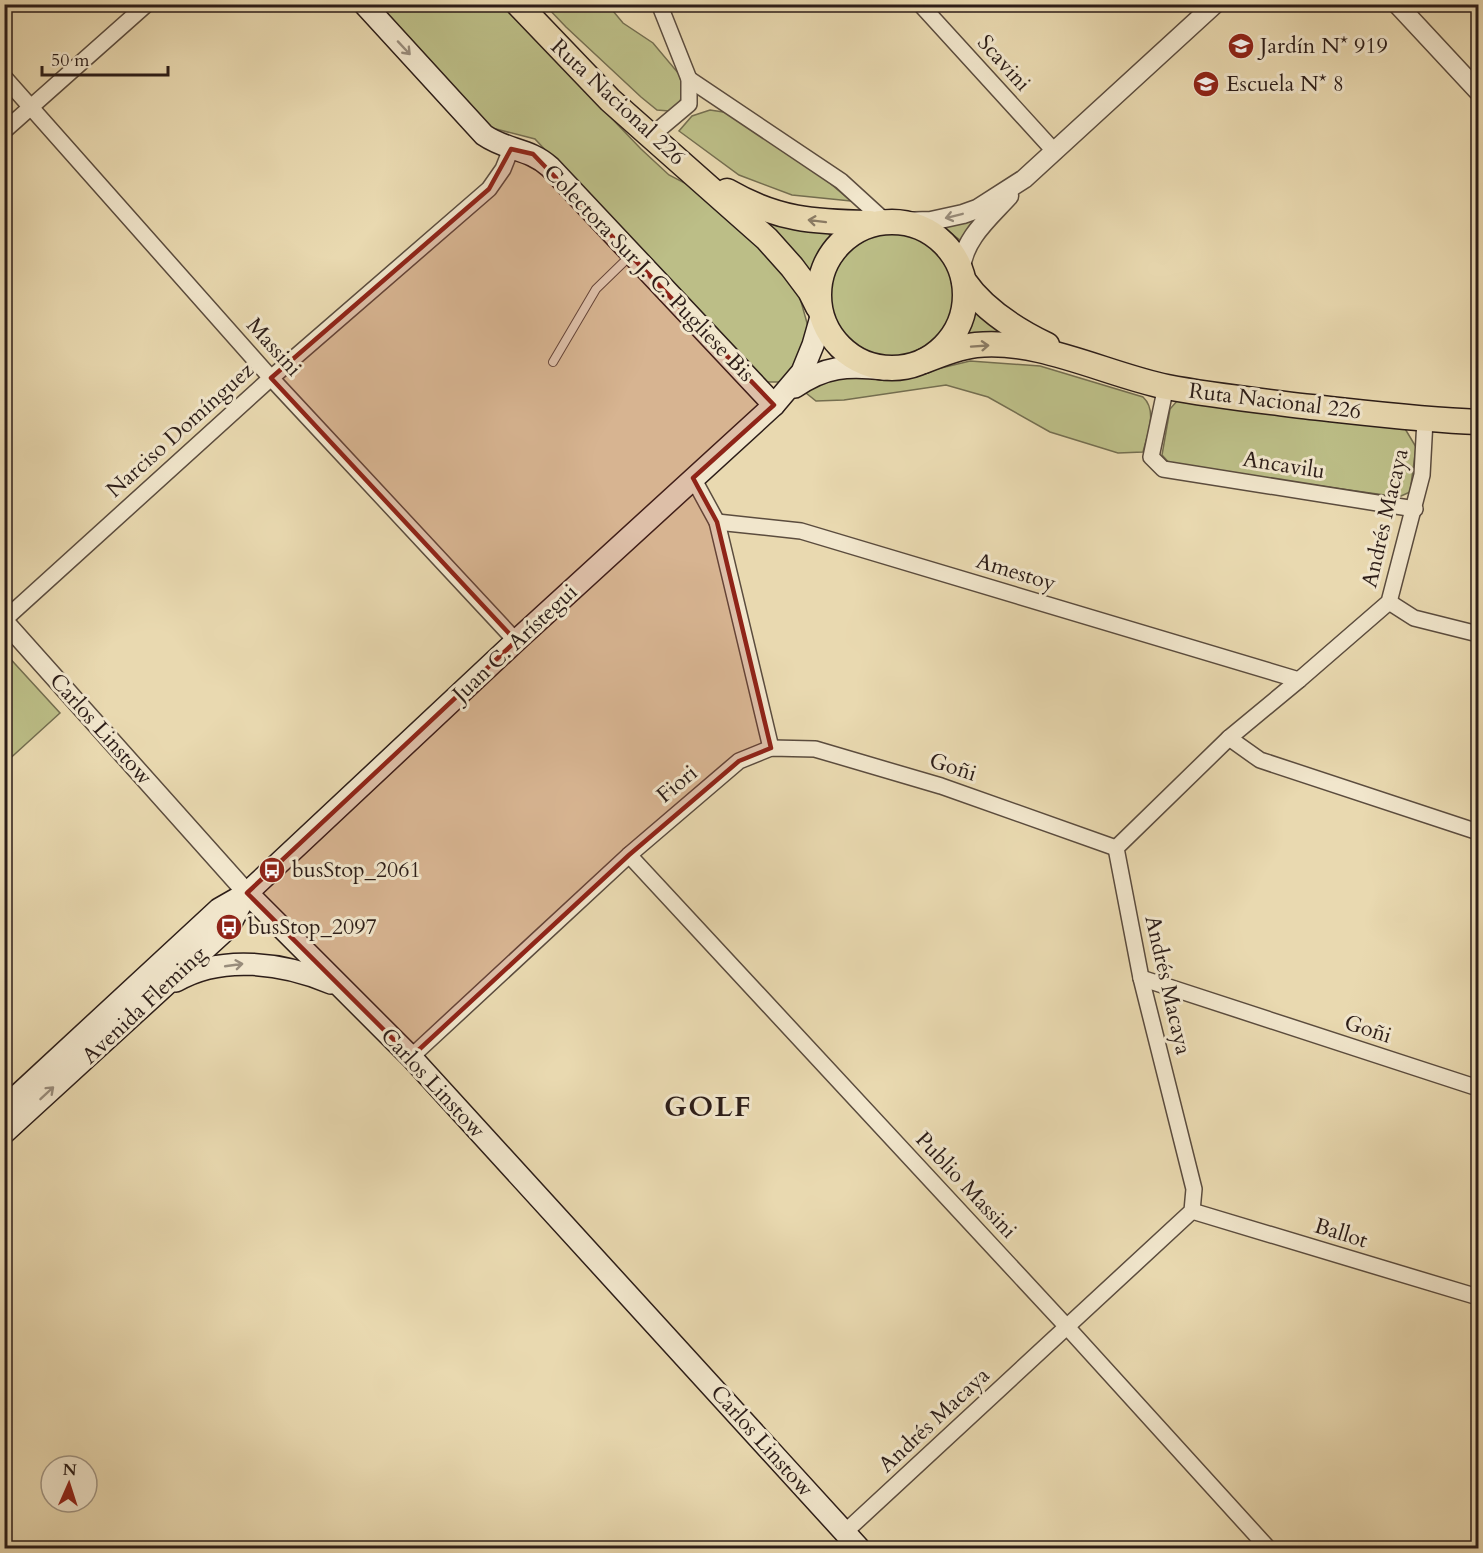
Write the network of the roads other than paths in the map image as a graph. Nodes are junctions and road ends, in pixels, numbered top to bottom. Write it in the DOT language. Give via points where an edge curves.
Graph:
graph roads {
  1 [pos="147,4"];
  2 [pos="364,4"];
  3 [pos="519,4"];
  4 [pos="660,4"];
  5 [pos="920,4"];
  6 [pos="1215,4"];
  7 [pos="1397,4"];
  8 [pos="4,77"];
  9 [pos="689,79"];
  10 [pos="1479,91"];
  11 [pos="31,107"];
  12 [pos="4,131"];
  13 [pos="651,136"];
  14 [pos="511,149"];
  15 [pos="1055,152"];
  16 [pos="694,172"];
  17 [pos="1024,179"];
  18 [pos="886,223"];
  19 [pos="633,254"];
  20 [pos="963,276"];
  21 [pos="820,313"];
  22 [pos="1076,360"];
  23 [pos="924,361"];
  24 [pos="553,362"];
  25 [pos="884,369"];
  26 [pos="271,378"];
  27 [pos="1166,386"];
  28 [pos="779,399"];
  29 [pos="1425,420"];
  30 [pos="1479,422"];
  31 [pos="693,478"];
  32 [pos="1414,509"];
  33 [pos="717,522"];
  34 [pos="1389,602"];
  35 [pos="4,620"];
  36 [pos="1479,634"];
  37 [pos="516,641"];
  38 [pos="1299,680"];
  39 [pos="1229,738"];
  40 [pos="771,748"];
  41 [pos="1479,831"];
  42 [pos="1116,848"];
  43 [pos="628,855"];
  44 [pos="247,893"];
  45 [pos="1141,978"];
  46 [pos="341,988"];
  47 [pos="159,990"];
  48 [pos="411,1057"];
  49 [pos="1479,1089"];
  50 [pos="4,1107"];
  51 [pos="4,1133"];
  52 [pos="1192,1211"];
  53 [pos="1479,1297"];
  54 [pos="1068,1328"];
  55 [pos="845,1532"];
  56 [pos="859,1548"];
  57 [pos="1268,1548"];
  1 -- 11 [label="street"];
  2 -- 14 [label="main road, Colectora Sur J. C. Pugliese Bis, one-way" via="484,135"];
  3 -- 13 [label="highway, Ruta Nacional 226" via="581,71"];
  4 -- 9 [label="street"];
  5 -- 15 [label="street, Scavini"];
  6 -- 15 [label="street"];
  7 -- 10 [label="street"];
  8 -- 11 [label="street, Massini"];
  9 -- 13 [label="street" via="689,104"];
  9 -- 18 [label="street" via="841,181"];
  11 -- 12 [label="street"];
  11 -- 26 [label="street, Massini"];
  13 -- 16 [label="highway, Ruta Nacional 226"];
  14 -- 19 [label="main road, Colectora Sur J. C. Pugliese Bis" via="542,160"];
  14 -- 26 [label="street, Narciso Domínguez" via="489,189"];
  15 -- 17 [label="street"];
  18 -- 16 [label="highway, Ruta Nacional 226, one-way" via="818,222 781,214 749,203"];
  16 -- 21 [label="highway, Ruta Nacional 226" via="781,254 810,291"];
  17 -- 18 [label="street, one-way" via="963,214 931,221"];
  17 -- 20 [label="street" via="972,239 963,259"];
  18 -- 20 [label="highway, Ruta Nacional 226" via="918,226 936,237 951,252"];
  18 -- 21 [label="highway" via="858,230 830,255 818,291"];
  19 -- 24 [label="lane" via="596,289"];
  19 -- 28 [label="main road, Colectora Sur J. C. Pugliese Bis"];
  20 -- 22 [label="highway, Ruta Nacional 226" via="980,300 1010,324"];
  20 -- 23 [label="highway, Ruta Nacional 226" via="962,319 940,351"];
  21 -- 25 [label="highway, Ruta Nacional 226" via="831,338 846,353"];
  21 -- 28 [label="main road, Juan C. Arístegui" via="807,363"];
  23 -- 22 [label="highway, Ruta Nacional 226, one-way" via="977,345 1012,346"];
  22 -- 27 [label="highway, Ruta Nacional 226"];
  23 -- 25 [label="highway, Ruta Nacional 226" via="905,368"];
  25 -- 28 [label="main road, Juan C. Arístegui" via="835,368 812,376"];
  26 -- 35 [label="street, Narciso Domínguez"];
  26 -- 37 [label="street, Massini"];
  27 -- 29 [label="highway, Ruta Nacional 226"];
  27 -- 32 [label="street, Ancavilu" via="1151,457 1163,469"];
  28 -- 31 [label="main road, Juan C. Arístegui"];
  29 -- 30 [label="highway, Ruta Nacional 226"];
  29 -- 32 [label="street, Andrés Macaya" via="1422,475"];
  31 -- 33 [label="street"];
  31 -- 37 [label="main road, Juan C. Arístegui"];
  32 -- 34 [label="street, Andrés Macaya"];
  33 -- 38 [label="street, Amestoy" via="801,531"];
  33 -- 40 [label="street"];
  34 -- 36 [label="street" via="1414,618"];
  34 -- 38 [label="street, Andrés Macaya"];
  35 -- 44 [label="street, Carlos Linstow"];
  37 -- 44 [label="main road, Juan C. Arístegui"];
  38 -- 39 [label="street, Andrés Macaya"];
  39 -- 41 [label="street" via="1260,760"];
  39 -- 42 [label="street, Andrés Macaya"];
  40 -- 42 [label="street, Goñi" via="815,749 941,786"];
  40 -- 43 [label="street, Fiori" via="739,761"];
  42 -- 45 [label="street, Andrés Macaya"];
  43 -- 48 [label="street, Fiori"];
  43 -- 54 [label="street, Publio Massini"];
  44 -- 46 [label="main road, Carlos Linstow"];
  44 -- 47 [label="main road, Avenida Fleming" via="229,927"];
  44 -- 50 [label="main road, Avenida Fleming" via="219,909"];
  45 -- 49 [label="street, Goñi"];
  45 -- 52 [label="street, Andrés Macaya" via="1194,1189"];
  47 -- 46 [label="main road, one-way" via="199,972 245,964 286,968"];
  46 -- 48 [label="main road, Carlos Linstow"];
  51 -- 47 [label="main road, Avenida Fleming, one-way"];
  48 -- 55 [label="main road, Carlos Linstow"];
  52 -- 53 [label="street, Ballot"];
  52 -- 54 [label="street, Andrés Macaya"];
  54 -- 55 [label="street, Andrés Macaya"];
  54 -- 57 [label="street, Publio Massini"];
  55 -- 56 [label="main road, Carlos Linstow"];
}
